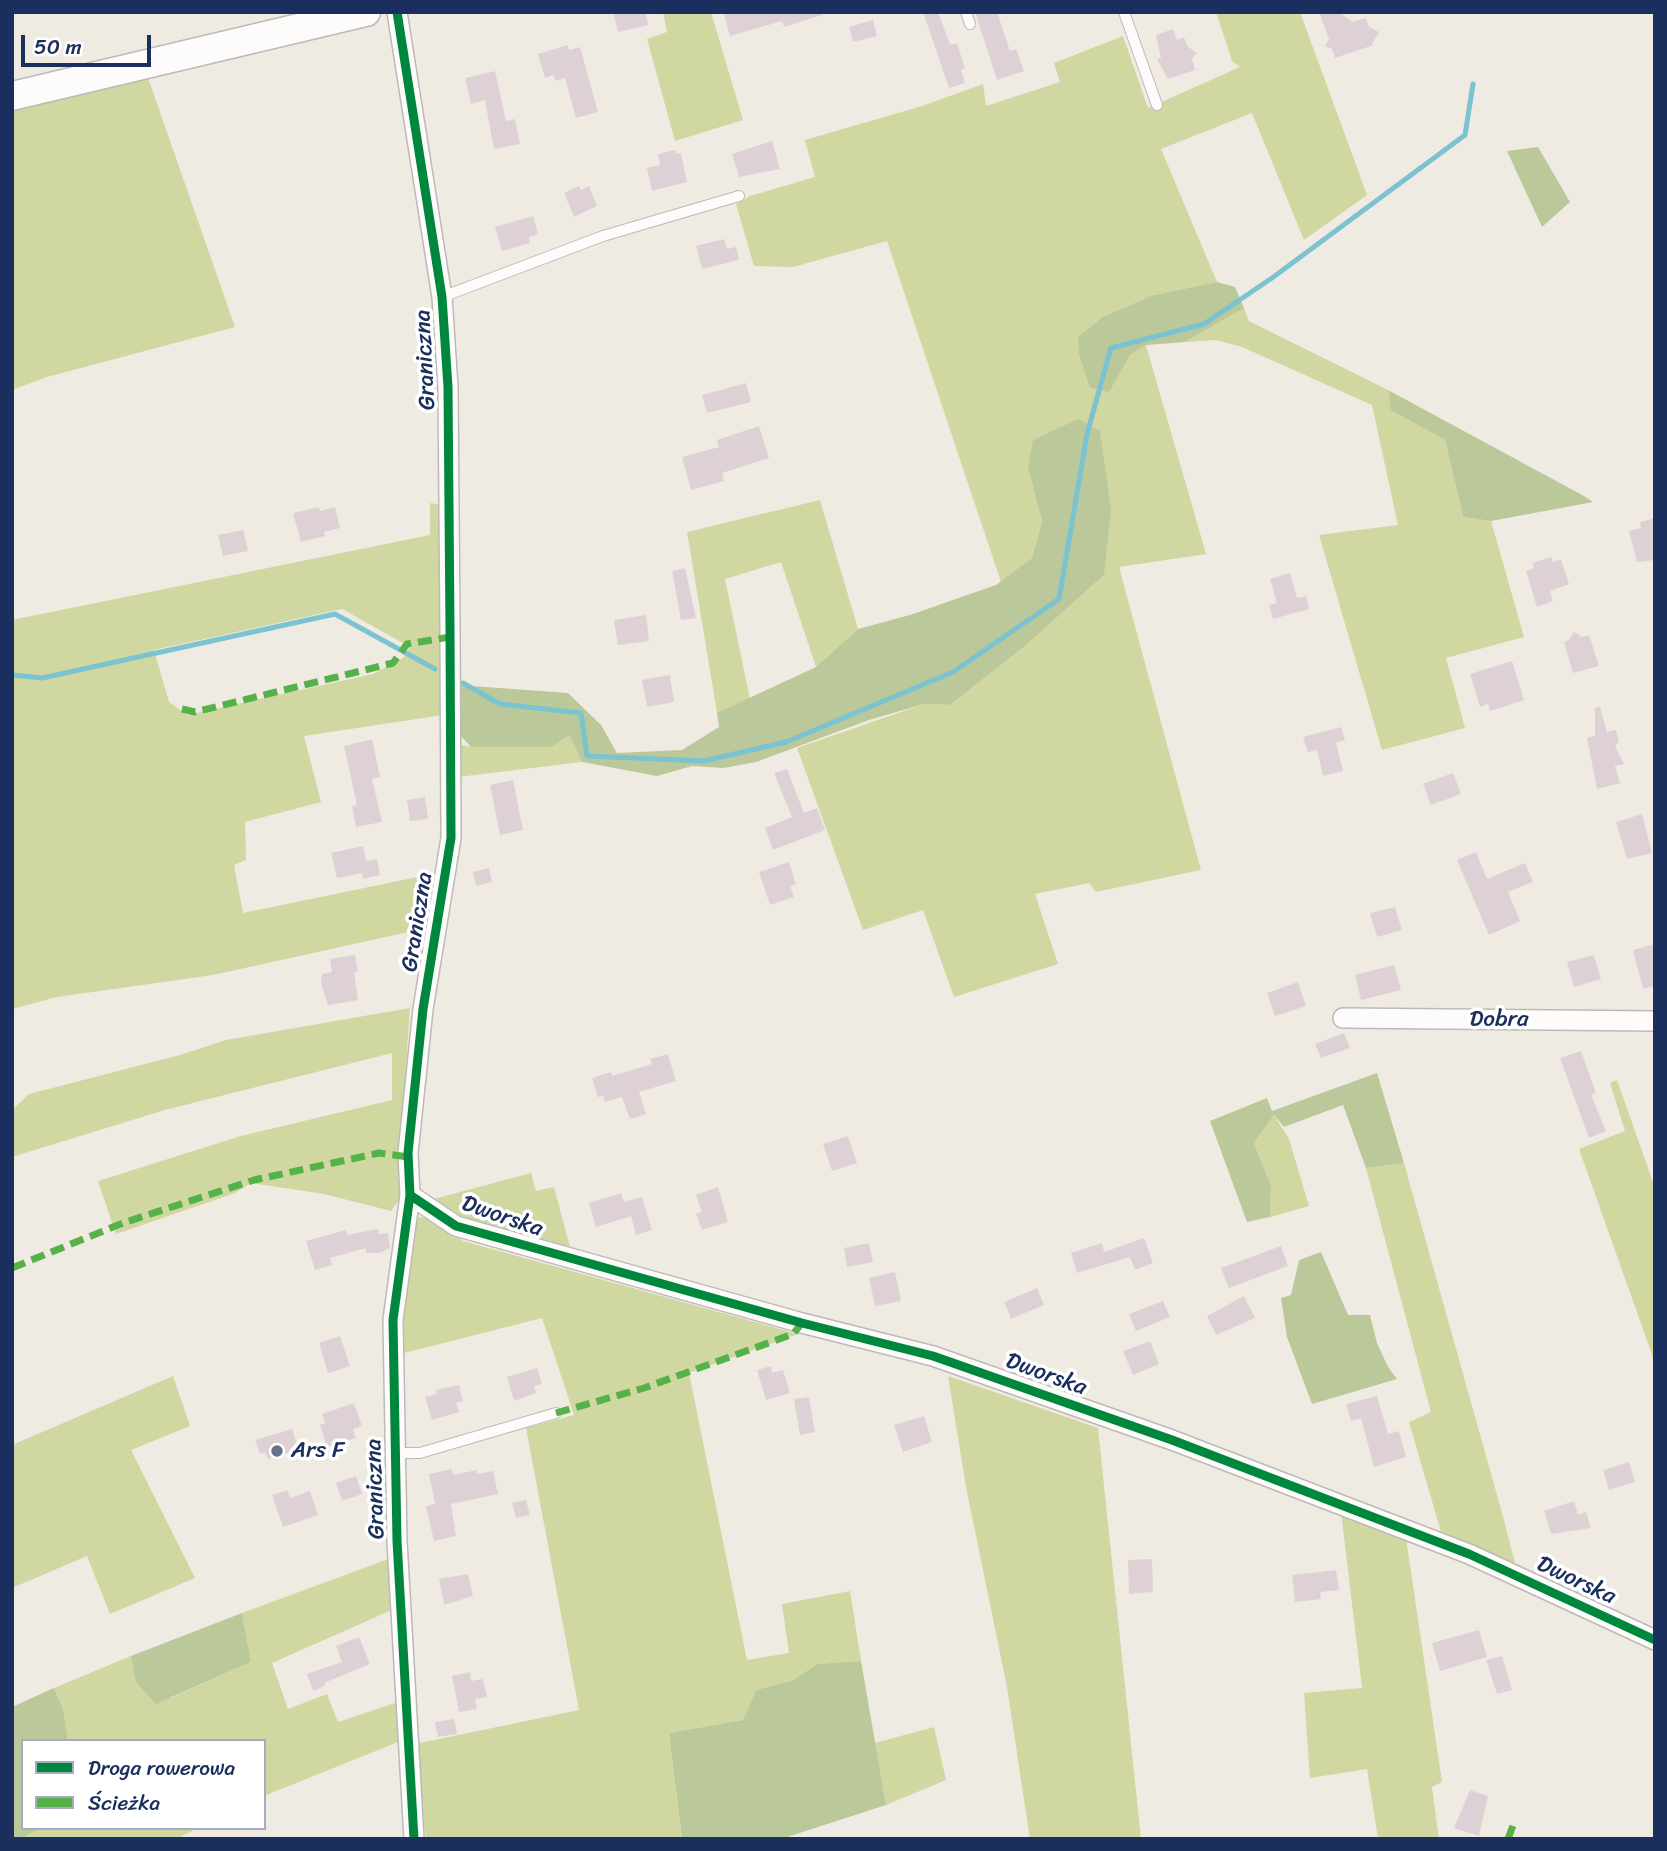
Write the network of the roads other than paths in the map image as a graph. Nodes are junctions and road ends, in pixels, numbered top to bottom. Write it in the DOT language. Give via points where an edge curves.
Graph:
graph roads {
  1 [pos="366,12"];
  2 [pos="397,12"];
  3 [pos="966,12"];
  4 [pos="1124,12"];
  5 [pos="970,24"];
  6 [pos="12,96"];
  7 [pos="1157,105"];
  8 [pos="739,196"];
  9 [pos="442,297"];
  10 [pos="1343,1018"];
  11 [pos="1655,1021"];
  12 [pos="410,1195"];
  13 [pos="556,1413"];
  14 [pos="394,1453"];
  15 [pos="1655,1640"];
  16 [pos="414,1839"];
  1 -- 6 [label="main road"];
  2 -- 9 [label="street, Graniczna"];
  3 -- 5 [label="lane"];
  4 -- 7 [label="lane"];
  8 -- 9 [label="lane" via="603,236"];
  9 -- 12 [label="street, Graniczna" via="448,387 451,838 423,1009 408,1153"];
  10 -- 11 [label="street, Dobra"];
  12 -- 14 [label="street, Graniczna" via="393,1320"];
  12 -- 15 [label="street, Dworska" via="456,1226 933,1356 1172,1440 1469,1554"];
  13 -- 14 [label="lane" via="420,1452"];
  14 -- 16 [label="street, Graniczna"];
}
